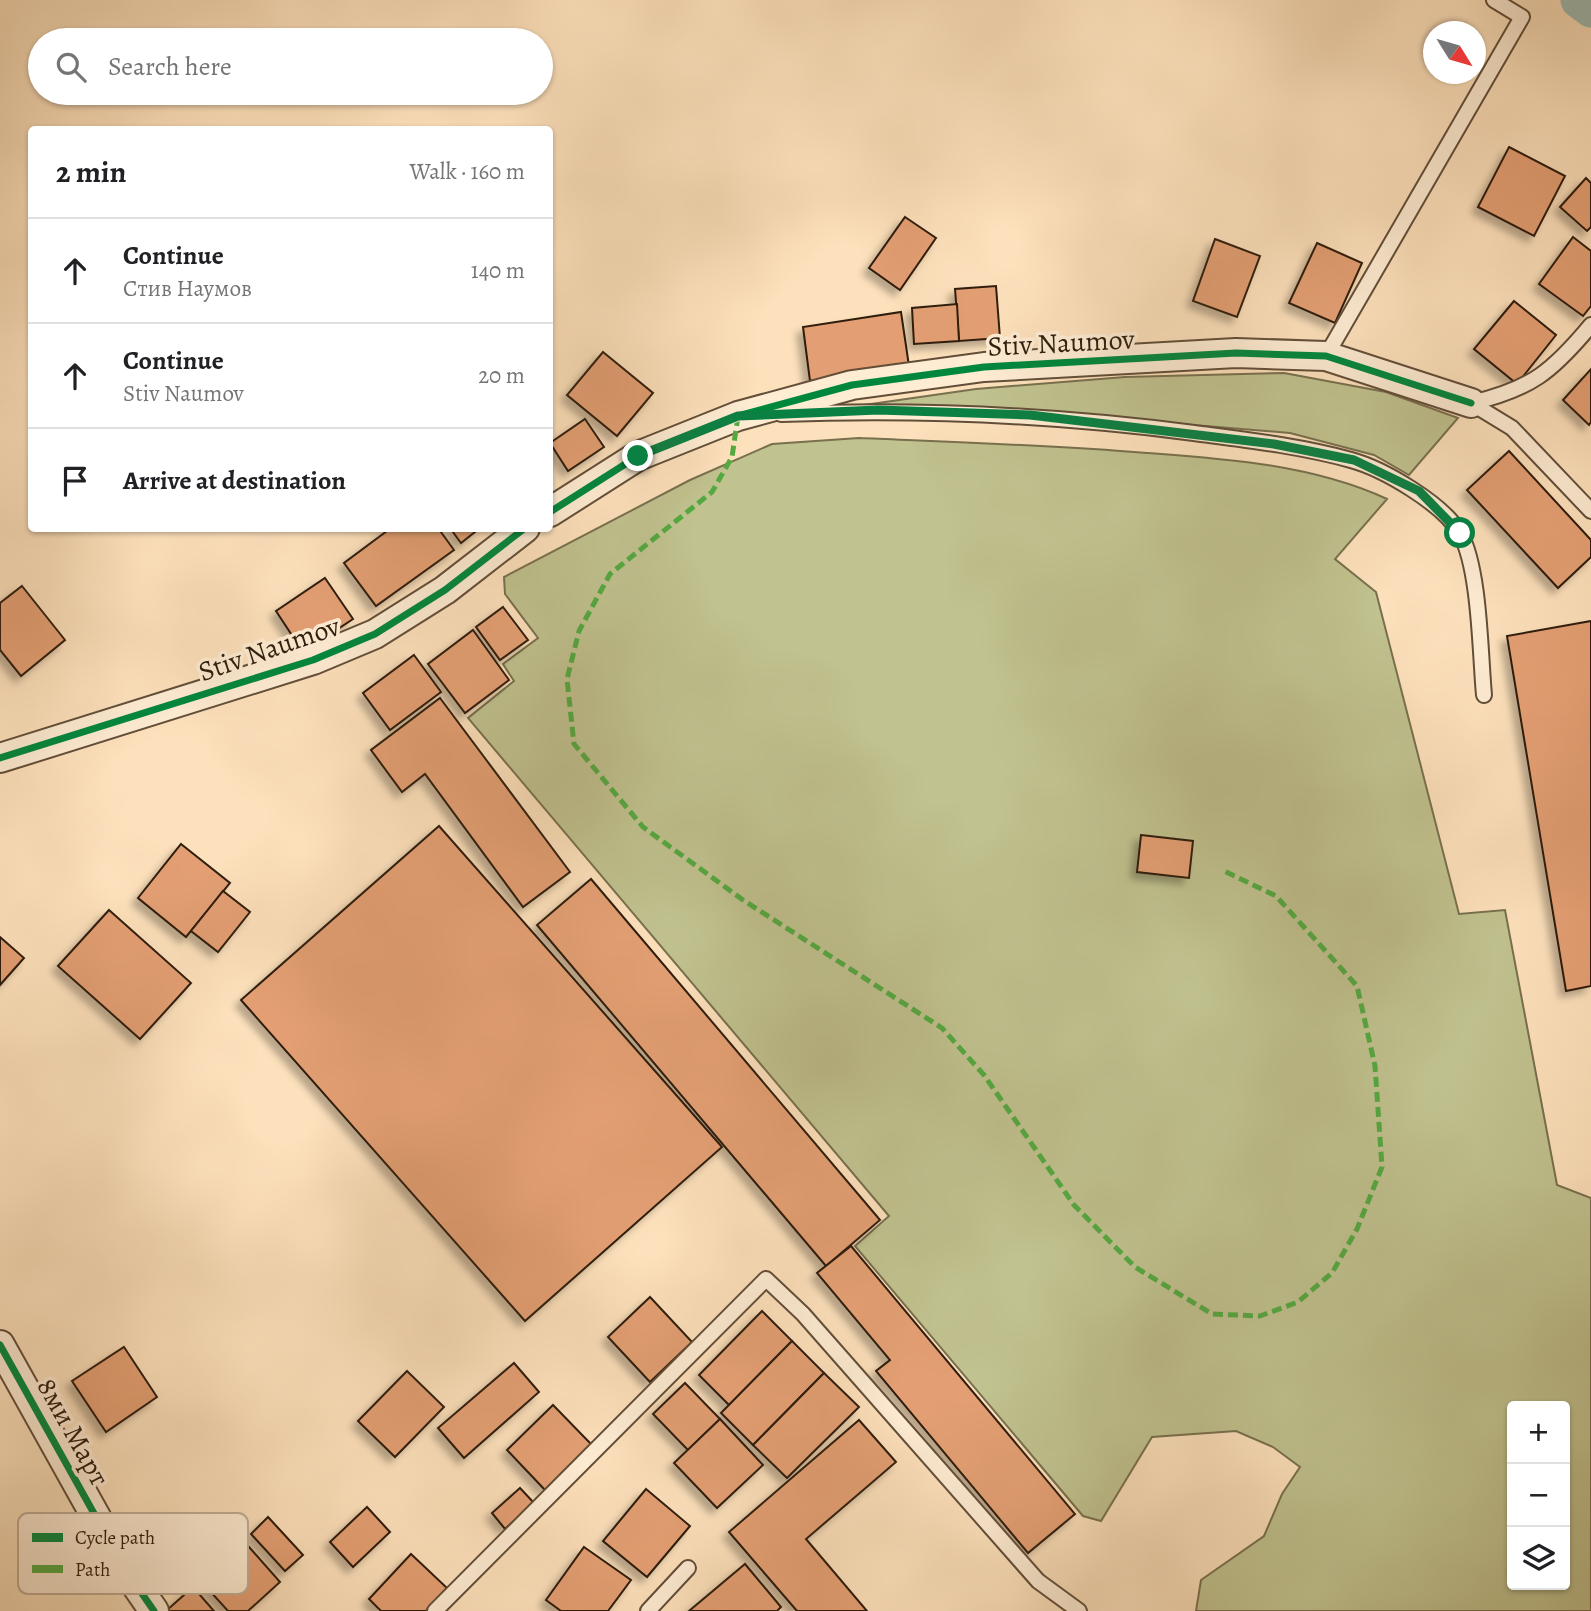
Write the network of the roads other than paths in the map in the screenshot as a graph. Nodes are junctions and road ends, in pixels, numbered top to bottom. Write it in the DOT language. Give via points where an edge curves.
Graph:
graph roads {
  1 [pos="1494,0"];
  2 [pos="1591,325"];
  3 [pos="1326,356"];
  4 [pos="1471,403"];
  5 [pos="738,416"];
  6 [pos="553,510"];
  7 [pos="1591,511"];
  8 [pos="520,532"];
  9 [pos="1484,695"];
  10 [pos="0,758"];
  11 [pos="0,1345"];
  12 [pos="94,1513"];
  13 [pos="688,1568"];
  14 [pos="142,1594"];
  15 [pos="154,1611"];
  16 [pos="435,1611"];
  17 [pos="648,1611"];
  18 [pos="1079,1611"];
  1 -- 3 [label="lane" via="1522,17"];
  2 -- 4 [label="lane" via="1541,376 1508,394"];
  3 -- 4 [label="street, Stiv Naumov"];
  3 -- 5 [label="street, Stiv Naumov" via="1236,353 984,367 852,385"];
  4 -- 7 [label="lane" via="1512,428"];
  5 -- 6 [label="street, Stiv Naumov" via="638,456"];
  5 -- 9 [label="lane" via="878,410 1030,415 1274,444 1354,460 1419,491 1460,533 1475,584"];
  8 -- 10 [label="street, Stiv Naumov" via="444,590 375,634 313,660"];
  11 -- 12 [label="street, 8ми Март"];
  13 -- 17 [label="lane"];
  14 -- 15 [label="street, 8ми Март"];
  16 -- 18 [label="lane" via="766,1279 803,1314 1038,1581"];
}
